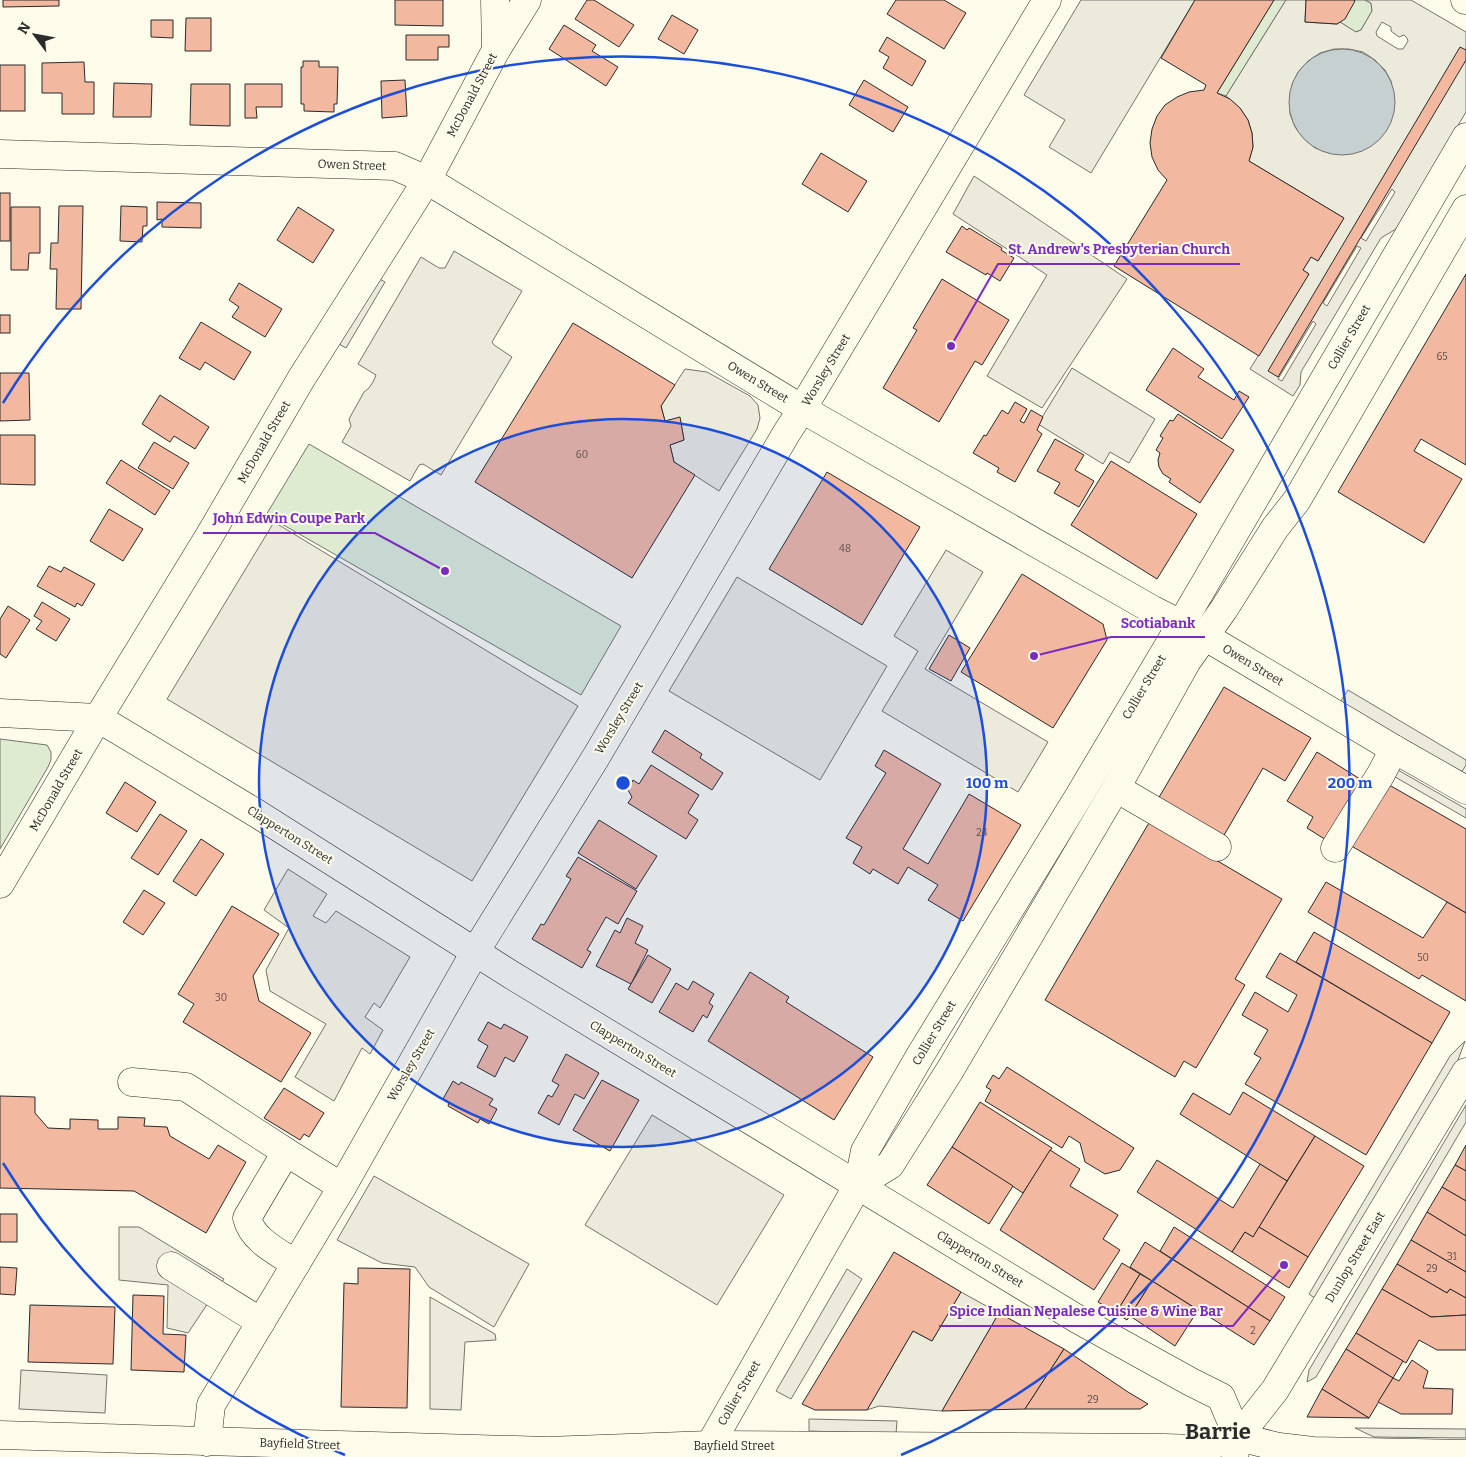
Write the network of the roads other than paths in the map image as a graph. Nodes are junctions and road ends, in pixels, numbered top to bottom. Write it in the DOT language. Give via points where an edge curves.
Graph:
graph roads {
  1 [pos="495,0"];
  2 [pos="527,0"];
  3 [pos="1047,0"];
  4 [pos="496,50"];
  5 [pos="1466,137"];
  6 [pos="0,154"];
  7 [pos="427,180"];
  8 [pos="1466,209"];
  9 [pos="802,409"];
  10 [pos="1192,630"];
  11 [pos="0,713"];
  12 [pos="98,718"];
  13 [pos="1394,749"];
  14 [pos="1465,787"];
  15 [pos="1116,788"];
  16 [pos="1217,847"];
  17 [pos="1335,848"];
  18 [pos="0,884"];
  19 [pos="475,952"];
  20 [pos="1466,1072"];
  21 [pos="132,1082"];
  22 [pos="286,1152"];
  23 [pos="858,1185"];
  24 [pos="342,1187"];
  25 [pos="296,1264"];
  26 [pos="171,1266"];
  27 [pos="261,1322"];
  28 [pos="0,1435"];
  29 [pos="207,1442"];
  30 [pos="710,1445"];
  31 [pos="1236,1447"];
  32 [pos="447,1453"];
  33 [pos="545,1454"];
  34 [pos="1466,1454"];
  1 -- 4 [label="street"];
  2 -- 4 [label="street, McDonald Street"];
  3 -- 9 [label="street, Worsley Street"];
  4 -- 7 [label="street, McDonald Street"];
  5 -- 10 [label="street, Collier Street"];
  6 -- 7 [label="street, Owen Street" via="395,166"];
  7 -- 9 [label="street, Owen Street"];
  7 -- 12 [label="street, McDonald Street" via="301,379"];
  8 -- 10 [label="street, Collier Street" via="1297,500 1275,528 1224,608"];
  9 -- 10 [label="street, Owen Street"];
  9 -- 19 [label="street, Worsley Street" via="596,758"];
  10 -- 13 [label="street, Owen Street"];
  10 -- 15 [label="street, Collier Street" via="1187,661"];
  10 -- 23 [label="street, Collier Street" via="1074,804 921,1054 865,1150"];
  11 -- 12 [label="street, Clapperton Street"];
  12 -- 18 [label="street, McDonald Street"];
  12 -- 19 [label="street, Clapperton Street" via="256,813"];
  13 -- 14 [label="street, Owen Street"];
  13 -- 17 [label="street"];
  15 -- 16 [label="street"];
  15 -- 23 [label="street, Collier Street" via="890,1165"];
  19 -- 23 [label="street, Clapperton Street"];
  19 -- 24 [label="street, Worsley Street"];
  20 -- 31 [label="street, Dunlop Street East" via="1274,1390"];
  21 -- 22 [label="street" via="186,1087"];
  22 -- 24 [label="street"];
  22 -- 25 [label="street" via="247,1218 256,1236"];
  23 -- 30 [label="street, Collier Street"];
  23 -- 31 [label="street, Clapperton Street" via="1080,1320 1221,1396"];
  24 -- 25 [label="street, Worsley Street"];
  25 -- 27 [label="street, Worsley Street"];
  26 -- 27 [label="street"];
  27 -- 29 [label="street, Worsley Street" via="212,1405"];
  28 -- 29 [label="street, Bayfield Street"];
  29 -- 32 [label="street, Bayfield Street"];
  30 -- 31 [label="street, Bayfield Street"];
  30 -- 33 [label="street, Bayfield Street"];
  31 -- 34 [label="street"];
  32 -- 33 [label="street, Bayfield Street"];
}
